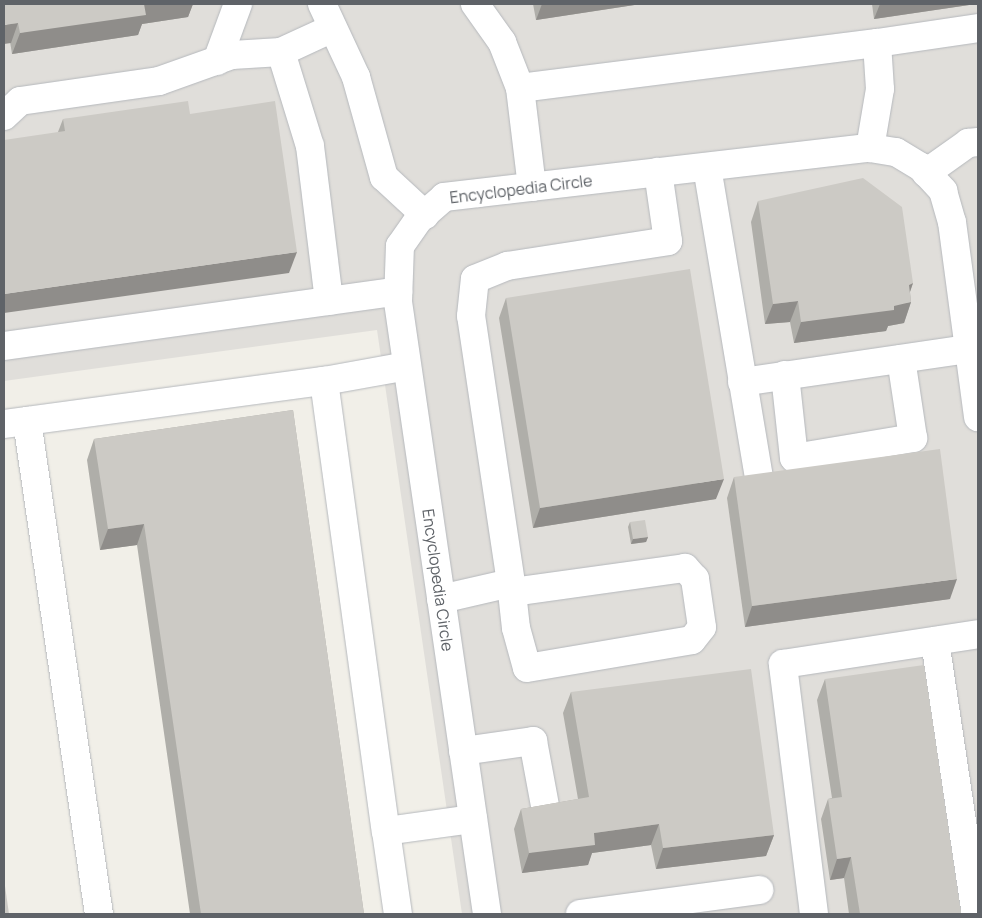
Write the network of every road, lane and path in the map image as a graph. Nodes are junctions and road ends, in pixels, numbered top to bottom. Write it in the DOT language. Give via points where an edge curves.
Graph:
graph roads {
  1 [pos="238,4"];
  2 [pos="322,4"];
  3 [pos="475,4"];
  4 [pos="333,28"];
  5 [pos="978,28"];
  6 [pos="878,44"];
  7 [pos="281,52"];
  8 [pos="217,61"];
  9 [pos="520,88"];
  10 [pos="9,103"];
  11 [pos="978,142"];
  12 [pos="870,148"];
  13 [pos="707,167"];
  14 [pos="658,172"];
  15 [pos="926,173"];
  16 [pos="532,187"];
  17 [pos="425,215"];
  18 [pos="398,291"];
  19 [pos="329,301"];
  20 [pos="4,346"];
  21 [pos="969,349"];
  22 [pos="901,359"];
  23 [pos="407,366"];
  24 [pos="786,375"];
  25 [pos="324,381"];
  26 [pos="742,382"];
  27 [pos="978,417"];
  28 [pos="15,423"];
  29 [pos="760,479"];
  30 [pos="511,588"];
  31 [pos="441,598"];
  32 [pos="978,634"];
  33 [pos="935,641"];
  34 [pos="463,751"];
  35 [pos="546,811"];
  36 [pos="473,819"];
  37 [pos="971,828"];
  38 [pos="386,831"];
  39 [pos="759,890"];
  40 [pos="99,914"];
  41 [pos="398,914"];
  42 [pos="486,914"];
  43 [pos="580,914"];
  44 [pos="814,914"];
  45 [pos="976,914"];
  1 -- 8 [label="street"];
  2 -- 4 [label="street"];
  3 -- 9 [label="street" via="502,42"];
  4 -- 7 [label="street"];
  4 -- 17 [label="street" via="356,77 384,177"];
  5 -- 6 [label="street"];
  6 -- 9 [label="street"];
  6 -- 12 [label="street" via="880,90"];
  7 -- 8 [label="street" via="232,55"];
  7 -- 19 [label="street" via="310,146"];
  8 -- 10 [label="street" via="158,81"];
  9 -- 16 [label="street"];
  11 -- 15 [label="street" via="968,143"];
  12 -- 13 [label="street, Encyclopedia Circle"];
  12 -- 15 [label="street, Encyclopedia Circle" via="896,152"];
  13 -- 14 [label="street, Encyclopedia Circle"];
  13 -- 26 [label="street"];
  14 -- 16 [label="street, Encyclopedia Circle"];
  14 -- 30 [label="street" via="668,241 507,266 475,278 471,316"];
  15 -- 21 [label="street, Encyclopedia Circle" via="943,191 952,222"];
  16 -- 17 [label="street, Encyclopedia Circle" via="444,197"];
  17 -- 18 [label="street, Encyclopedia Circle" via="400,246"];
  18 -- 19 [label="street"];
  18 -- 23 [label="street, Encyclopedia Circle"];
  19 -- 20 [label="street"];
  21 -- 22 [label="street"];
  21 -- 27 [label="street, Encyclopedia Circle"];
  22 -- 24 [label="street"];
  22 -- 24 [label="street" via="912,438 794,458"];
  23 -- 25 [label="street"];
  23 -- 31 [label="street, Encyclopedia Circle"];
  24 -- 26 [label="street"];
  25 -- 28 [label="street"];
  25 -- 38 [label="street"];
  26 -- 29 [label="street"];
  28 -- 40 [label="street"];
  30 -- 30 [label="street" via="516,628 527,668 692,640 702,627 695,579 685,568"];
  30 -- 31 [label="street"];
  31 -- 34 [label="street, Encyclopedia Circle"];
  32 -- 33 [label="street"];
  33 -- 37 [label="street"];
  33 -- 44 [label="street" via="783,664"];
  34 -- 35 [label="street" via="534,741"];
  34 -- 36 [label="street, Encyclopedia Circle"];
  36 -- 38 [label="street"];
  36 -- 42 [label="street, Encyclopedia Circle"];
  37 -- 45 [label="street"];
  38 -- 41 [label="street"];
  39 -- 43 [label="street"];
}
